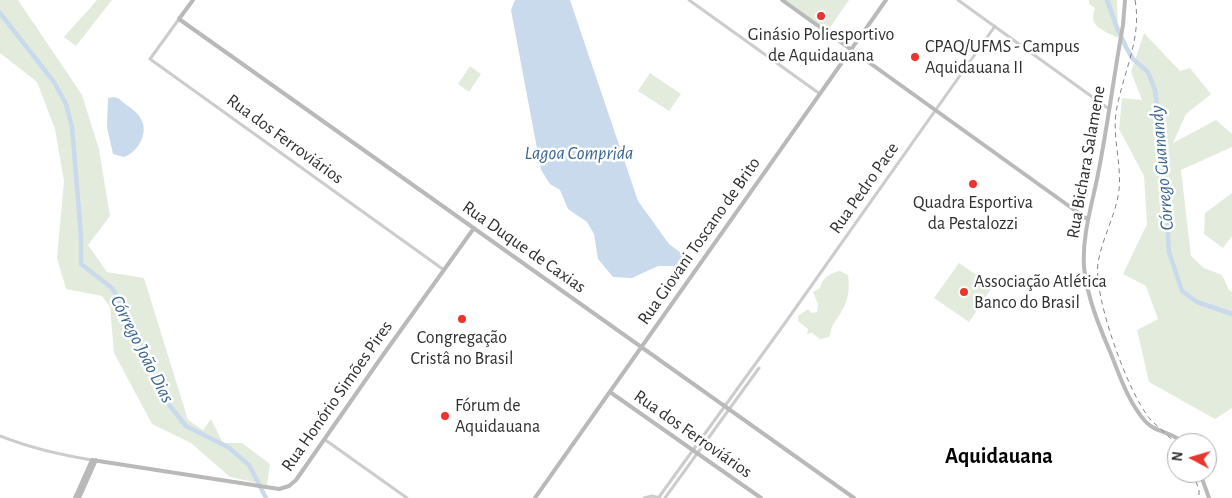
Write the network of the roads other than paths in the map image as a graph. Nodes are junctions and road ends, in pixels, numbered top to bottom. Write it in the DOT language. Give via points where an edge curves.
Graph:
graph roads {
  1 [pos="193,0"];
  2 [pos="688,0"];
  3 [pos="782,0"];
  4 [pos="886,0"];
  5 [pos="958,0"];
  6 [pos="1125,0"];
  7 [pos="179,19"];
  8 [pos="995,26"];
  9 [pos="850,50"];
  10 [pos="820,94"];
  11 [pos="1108,109"];
  12 [pos="935,110"];
  13 [pos="1087,219"];
  14 [pos="474,228"];
  15 [pos="444,270"];
  16 [pos="641,347"];
  17 [pos="759,368"];
  18 [pos="610,392"];
  19 [pos="725,406"];
  20 [pos="729,410"];
  21 [pos="1168,433"];
  22 [pos="0,436"];
  23 [pos="324,439"];
  24 [pos="693,451"];
  25 [pos="697,454"];
  26 [pos="94,460"];
  27 [pos="1204,483"];
  28 [pos="75,498"];
  29 [pos="79,498"];
  30 [pos="407,498"];
  31 [pos="535,498"];
  32 [pos="644,498"];
  33 [pos="660,498"];
  34 [pos="665,498"];
  35 [pos="760,498"];
  36 [pos="854,498"];
  37 [pos="1209,498"];
  1 -- 7 [label="main road"];
  2 -- 10 [label="street"];
  3 -- 9 [label="main road"];
  4 -- 9 [label="main road, Rua Giovani Toscano de Brito"];
  5 -- 8 [label="street"];
  6 -- 11 [label="main road, Rua Bichara Salamene"];
  7 -- 14 [label="main road, Rua Duque de Caxias"];
  7 -- 15 [label="street, Rua dos Ferroviários" via="150,59"];
  8 -- 11 [label="street"];
  8 -- 12 [label="street, Rua Pedro Pace"];
  9 -- 10 [label="main road, Rua Giovani Toscano de Brito"];
  9 -- 12 [label="main road"];
  10 -- 16 [label="main road, Rua Giovani Toscano de Brito"];
  11 -- 13 [label="main road, Rua Bichara Salamene"];
  12 -- 13 [label="main road"];
  12 -- 19 [label="street, Rua Pedro Pace"];
  13 -- 21 [label="main road, Rua Bichara Salamene" via="1084,267 1098,323 1135,408 1150,426"];
  14 -- 15 [label="main road, Rua Honório Simões Pires"];
  14 -- 16 [label="main road, Rua Duque de Caxias"];
  15 -- 23 [label="main road, Rua Honório Simões Pires"];
  16 -- 18 [label="main road, Rua Giovani Toscano de Brito"];
  16 -- 19 [label="main road, Rua Duque de Caxias"];
  17 -- 20 [label="street"];
  18 -- 24 [label="main road, Rua dos Ferroviários"];
  18 -- 31 [label="main road, Rua Giovani Toscano de Brito"];
  19 -- 20 [label="main road, Rua Duque de Caxias"];
  19 -- 24 [label="street, Rua Pedro Pace"];
  20 -- 25 [label="street"];
  20 -- 36 [label="main road, Rua Duque de Caxias"];
  22 -- 26 [label="street, Rua Honório Simões Pires" via="55,454"];
  23 -- 26 [label="main road, Rua Honório Simões Pires" via="296,480 279,489"];
  23 -- 30 [label="street"];
  24 -- 25 [label="main road, Rua dos Ferroviários"];
  24 -- 33 [label="street, Rua Pedro Pace"];
  25 -- 34 [label="street"];
  25 -- 35 [label="main road, Rua dos Ferroviários"];
  26 -- 28 [label="main road"];
  26 -- 29 [label="main road"];
  27 -- 37 [label="main road"];
  32 -- 33 [label="street"];
}
